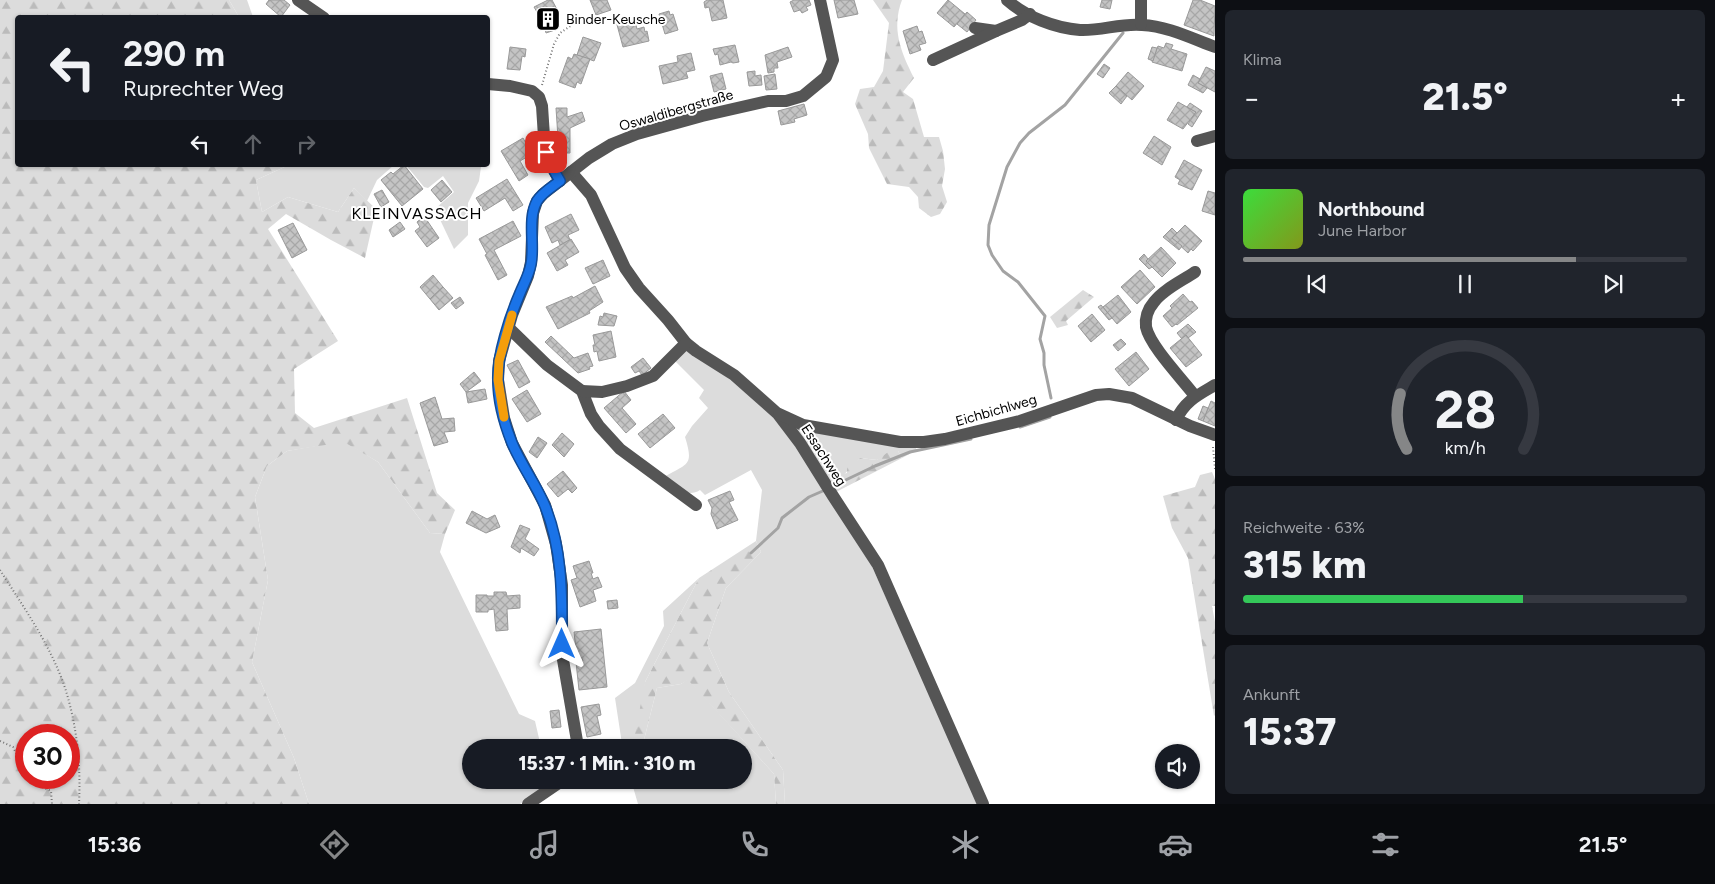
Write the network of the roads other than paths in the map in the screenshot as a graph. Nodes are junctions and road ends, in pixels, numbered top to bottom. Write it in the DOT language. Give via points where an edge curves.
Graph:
graph roads {
  1 [pos="298,0"];
  2 [pos="820,0"];
  3 [pos="1006,0"];
  4 [pos="1141,0"];
  5 [pos="1030,14"];
  6 [pos="320,15"];
  7 [pos="1141,24"];
  8 [pos="975,28"];
  9 [pos="996,31"];
  10 [pos="1215,47"];
  11 [pos="933,60"];
  12 [pos="490,84"];
  13 [pos="1215,136"];
  14 [pos="1197,141"];
  15 [pos="572,172"];
  16 [pos="560,181"];
  17 [pos="1195,272"];
  18 [pos="509,328"];
  19 [pos="686,343"];
  20 [pos="1215,385"];
  21 [pos="582,391"];
  22 [pos="1195,396"];
  23 [pos="778,414"];
  24 [pos="1176,420"];
  25 [pos="1214,435"];
  26 [pos="696,505"];
  27 [pos="577,739"];
  28 [pos="550,789"];
  29 [pos="528,804"];
  30 [pos="983,804"];
  1 -- 6 [label="street"];
  2 -- 15 [label="street, Oswaldibergstraße" via="833,60 826,77 803,96 702,116 637,134 612,144"];
  3 -- 5 [label="street"];
  4 -- 7 [label="street"];
  5 -- 7 [label="street" via="1046,23 1081,30"];
  5 -- 9 [label="street"];
  7 -- 10 [label="street"];
  8 -- 9 [label="street"];
  9 -- 11 [label="street"];
  12 -- 16 [label="street" via="510,86 539,97 546,152"];
  13 -- 14 [label="street"];
  15 -- 16 [label="street, Oswaldibergstraße"];
  15 -- 19 [label="street, Essachweg" via="591,195 625,268"];
  16 -- 18 [label="street, Oswaldibergstraße" via="543,194 533,213 531,262"];
  17 -- 22 [label="street" via="1155,300 1148,309 1146,328 1155,346"];
  18 -- 21 [label="street" via="547,365"];
  18 -- 27 [label="street, Oswaldibergstraße" via="499,361 499,397 512,443 545,505 556,544 562,585 562,654"];
  19 -- 21 [label="street" via="653,376 602,392"];
  19 -- 23 [label="street, Essachweg" via="734,375"];
  20 -- 22 [label="street"];
  21 -- 26 [label="street" via="591,414 620,449"];
  22 -- 24 [label="street" via="1182,408"];
  23 -- 24 [label="street, Eichbichlweg" via="803,425 900,442 945,439 1020,421 1096,395 1132,398"];
  23 -- 30 [label="street, Essachweg" via="878,565"];
  24 -- 25 [label="street, Eichbichlweg"];
  28 -- 29 [label="street"];
}
